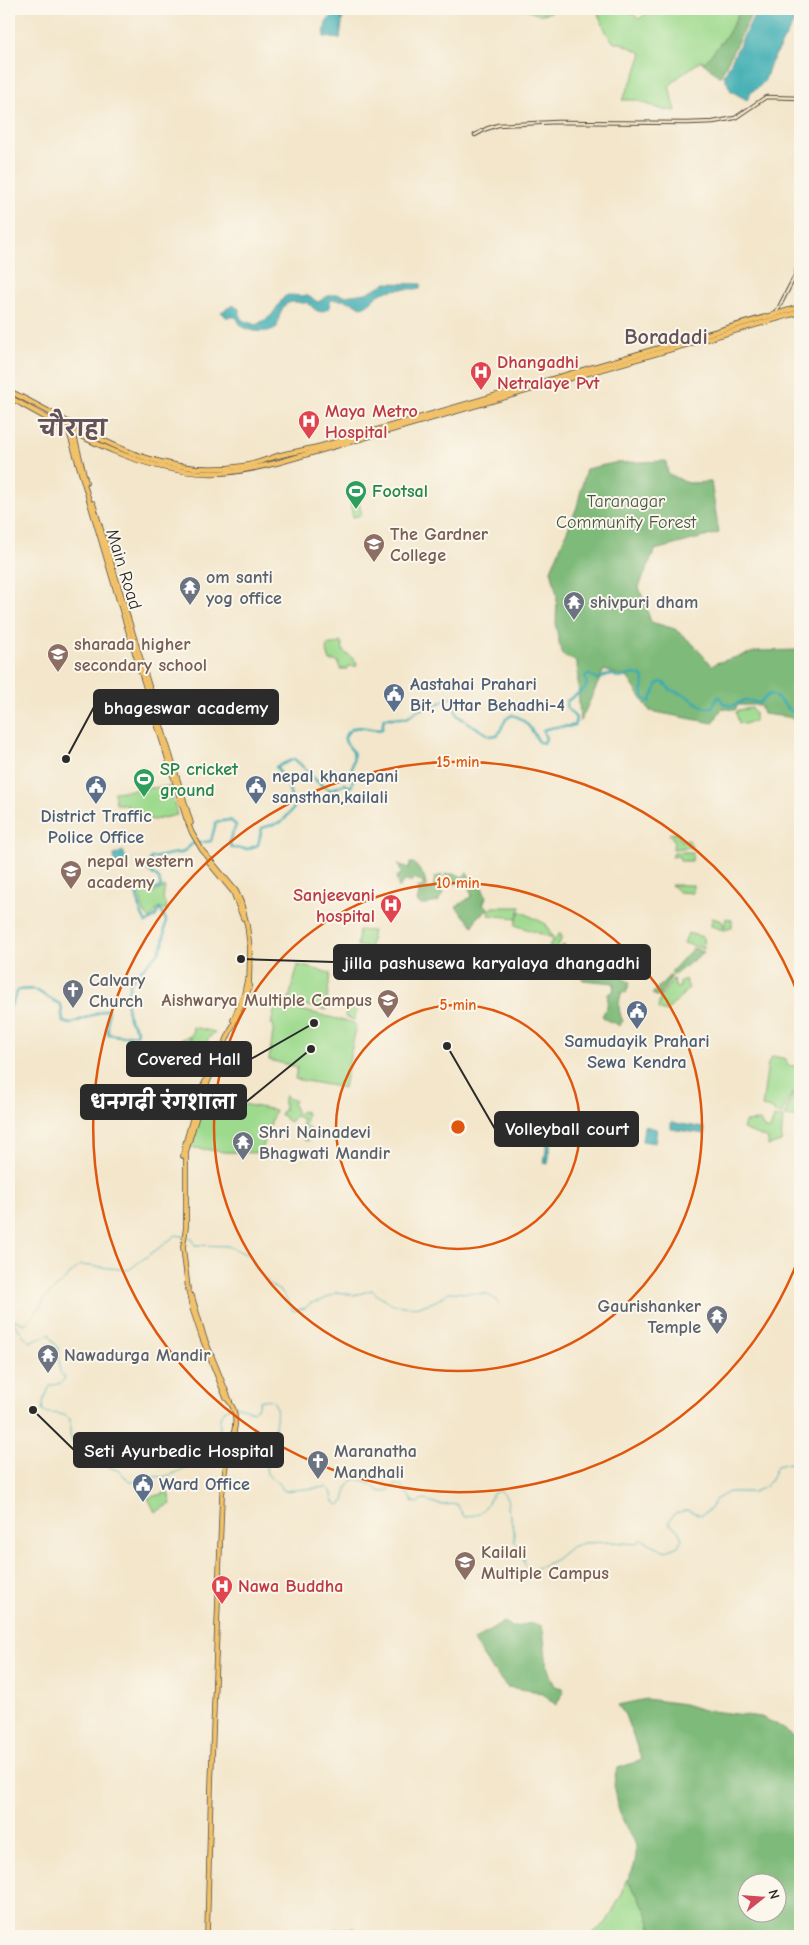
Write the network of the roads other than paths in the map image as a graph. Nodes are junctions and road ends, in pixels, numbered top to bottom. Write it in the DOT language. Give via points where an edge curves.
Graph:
graph roads {
  1 [pos="800,98"];
  2 [pos="475,135"];
  3 [pos="800,260"];
  4 [pos="800,307"];
  5 [pos="800,312"];
  6 [pos="775,315"];
  7 [pos="9,391"];
  8 [pos="9,397"];
  9 [pos="72,428"];
  10 [pos="245,995"];
  11 [pos="185,1229"];
  12 [pos="208,1936"];
  1 -- 2 [label="main road" via="766,97 735,118 713,122 498,125"];
  3 -- 6 [label="main road"];
  4 -- 6 [label="highway"];
  5 -- 9 [label="highway" via="248,470 215,473 168,468 119,454"];
  6 -- 9 [label="highway" via="246,466 214,469 169,464 124,451"];
  7 -- 9 [label="highway"];
  8 -- 9 [label="highway"];
  9 -- 10 [label="main road, Main Road" via="134,644 194,835 241,902 250,948 250,979"];
  10 -- 11 [label="main road" via="206,1086 186,1152"];
  10 -- 11 [label="main road" via="199,1095 184,1148"];
  11 -- 12 [label="main road" via="193,1303 234,1411 235,1428 222,1495"];
}
